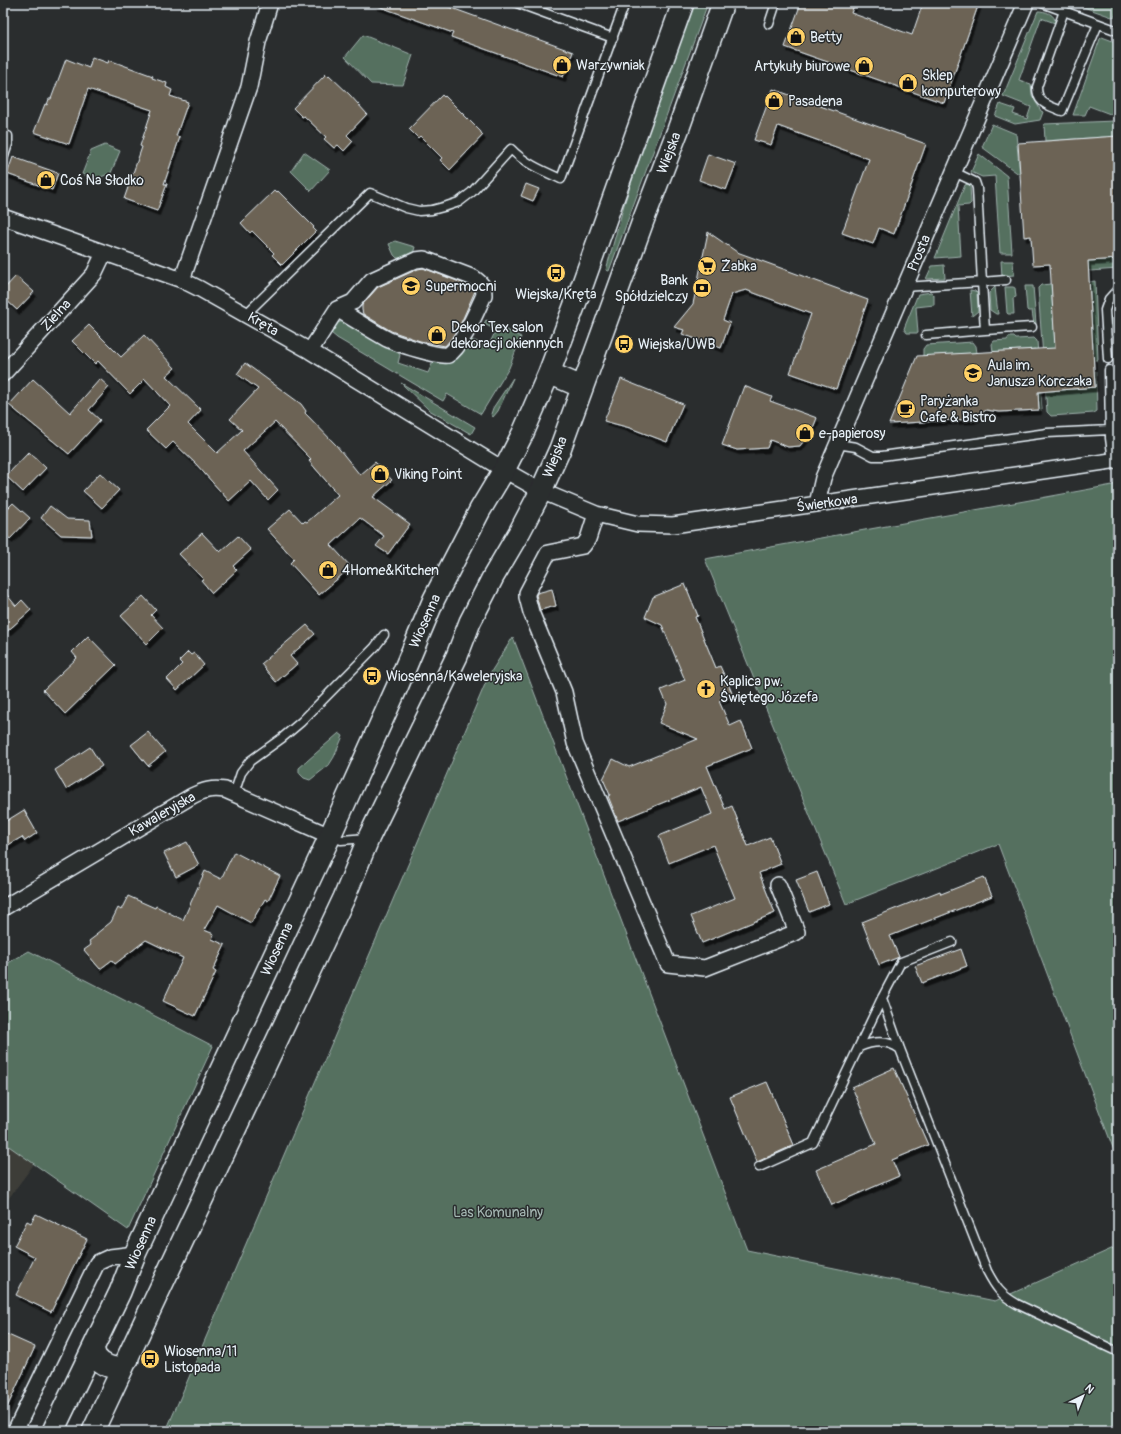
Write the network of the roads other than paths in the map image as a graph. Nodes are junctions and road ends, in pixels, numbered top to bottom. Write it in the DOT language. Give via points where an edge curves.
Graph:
graph roads {
  1 [pos="270,3"];
  2 [pos="517,3"];
  3 [pos="625,3"];
  4 [pos="682,3"];
  5 [pos="723,3"];
  6 [pos="776,3"];
  7 [pos="1026,3"];
  8 [pos="1042,3"];
  9 [pos="1064,11"];
  10 [pos="769,24"];
  11 [pos="1098,24"];
  12 [pos="1118,32"];
  13 [pos="613,38"];
  14 [pos="8,136"];
  15 [pos="3,158"];
  16 [pos="954,172"];
  17 [pos="3,217"];
  18 [pos="104,253"];
  19 [pos="182,280"];
  20 [pos="1006,280"];
  21 [pos="982,282"];
  22 [pos="904,288"];
  23 [pos="1118,289"];
  24 [pos="337,309"];
  25 [pos="246,314"];
  26 [pos="1032,327"];
  27 [pos="985,330"];
  28 [pos="926,335"];
  29 [pos="310,351"];
  30 [pos="1108,360"];
  31 [pos="1109,370"];
  32 [pos="549,372"];
  33 [pos="3,374"];
  34 [pos="582,387"];
  35 [pos="1110,430"];
  36 [pos="838,444"];
  37 [pos="1115,461"];
  38 [pos="504,470"];
  39 [pos="541,491"];
  40 [pos="817,504"];
  41 [pos="596,514"];
  42 [pos="384,635"];
  43 [pos="234,794"];
  44 [pos="330,836"];
  45 [pos="369,837"];
  46 [pos="778,885"];
  47 [pos="3,908"];
  48 [pos="952,942"];
  49 [pos="882,998"];
  50 [pos="859,1048"];
  51 [pos="900,1049"];
  52 [pos="759,1167"];
  53 [pos="135,1254"];
  54 [pos="93,1348"];
  55 [pos="1118,1352"];
  56 [pos="128,1359"];
  57 [pos="15,1431"];
  58 [pos="53,1431"];
  59 [pos="93,1431"];
  1 -- 19 [label="street" via="258,42 249,87"];
  2 -- 13 [label="lane"];
  3 -- 13 [label="lane"];
  4 -- 32 [label="main road"];
  5 -- 34 [label="main road, Wiejska"];
  6 -- 10 [label="lane"];
  7 -- 16 [label="street, Prosta"];
  8 -- 9 [label="lane"];
  9 -- 11 [label="lane"];
  9 -- 11 [label="lane" via="1037,86 1040,100 1046,105 1062,111"];
  11 -- 12 [label="lane"];
  13 -- 25 [label="lane" via="561,179 532,165 511,149 472,192 459,202 447,206 419,211 370,192"];
  14 -- 15 [label="lane"];
  16 -- 21 [label="lane" via="975,182 977,188"];
  16 -- 22 [label="street, Prosta"];
  17 -- 18 [label="street, Kręta"];
  18 -- 19 [label="street, Kręta"];
  18 -- 33 [label="street, Zielna" via="94,274"];
  19 -- 25 [label="street, Kręta"];
  20 -- 21 [label="lane"];
  21 -- 22 [label="lane"];
  21 -- 27 [label="lane"];
  22 -- 36 [label="street, Prosta"];
  23 -- 30 [label="lane" via="1104,310"];
  24 -- 24 [label="street" via="353,302 372,280 416,260 424,259 474,278 481,282 484,288 484,295 461,341 446,356 389,340"];
  24 -- 29 [label="street"];
  25 -- 29 [label="street, Kręta"];
  26 -- 27 [label="lane"];
  27 -- 28 [label="lane"];
  29 -- 38 [label="street, Kręta"];
  31 -- 35 [label="lane"];
  32 -- 34 [label="main road"];
  32 -- 38 [label="main road"];
  34 -- 39 [label="main road, Wiejska" via="560,449"];
  35 -- 36 [label="lane" via="1047,433 882,456 873,456 856,447"];
  35 -- 37 [label="lane"];
  36 -- 40 [label="street, Prosta" via="823,478"];
  37 -- 40 [label="street, Świerkowa"];
  38 -- 39 [label="street, Wiejska"];
  38 -- 44 [label="main road, Wiosenna" via="480,510 434,599"];
  39 -- 41 [label="street, Świerkowa"];
  39 -- 45 [label="main road" via="470,622 457,656"];
  40 -- 41 [label="street, Świerkowa" via="673,525 638,524"];
  41 -- 46 [label="street" via="583,546 548,553 527,597 564,692 575,743 668,964 705,968 797,932"];
  42 -- 43 [label="lane" via="301,722 250,761 241,773"];
  43 -- 44 [label="street, Kawaleryjska"];
  43 -- 47 [label="street, Kawaleryjska" via="217,789 202,791"];
  44 -- 45 [label="lane" via="341,840"];
  44 -- 53 [label="main road, Wiosenna"];
  45 -- 56 [label="main road" via="344,898"];
  48 -- 49 [label="lane" via="901,962"];
  49 -- 50 [label="lane"];
  49 -- 51 [label="lane"];
  50 -- 51 [label="lane" via="882,1041"];
  50 -- 52 [label="lane" via="813,1143"];
  51 -- 55 [label="lane" via="987,1271 997,1289 1017,1304"];
  53 -- 54 [label="main road, Wiosenna"];
  53 -- 57 [label="street" via="110,1257 97,1263"];
  54 -- 56 [label="main road" via="96,1357 102,1363 115,1368 122,1366"];
  54 -- 58 [label="main road, Wiosenna"];
  56 -- 59 [label="main road"];
}
